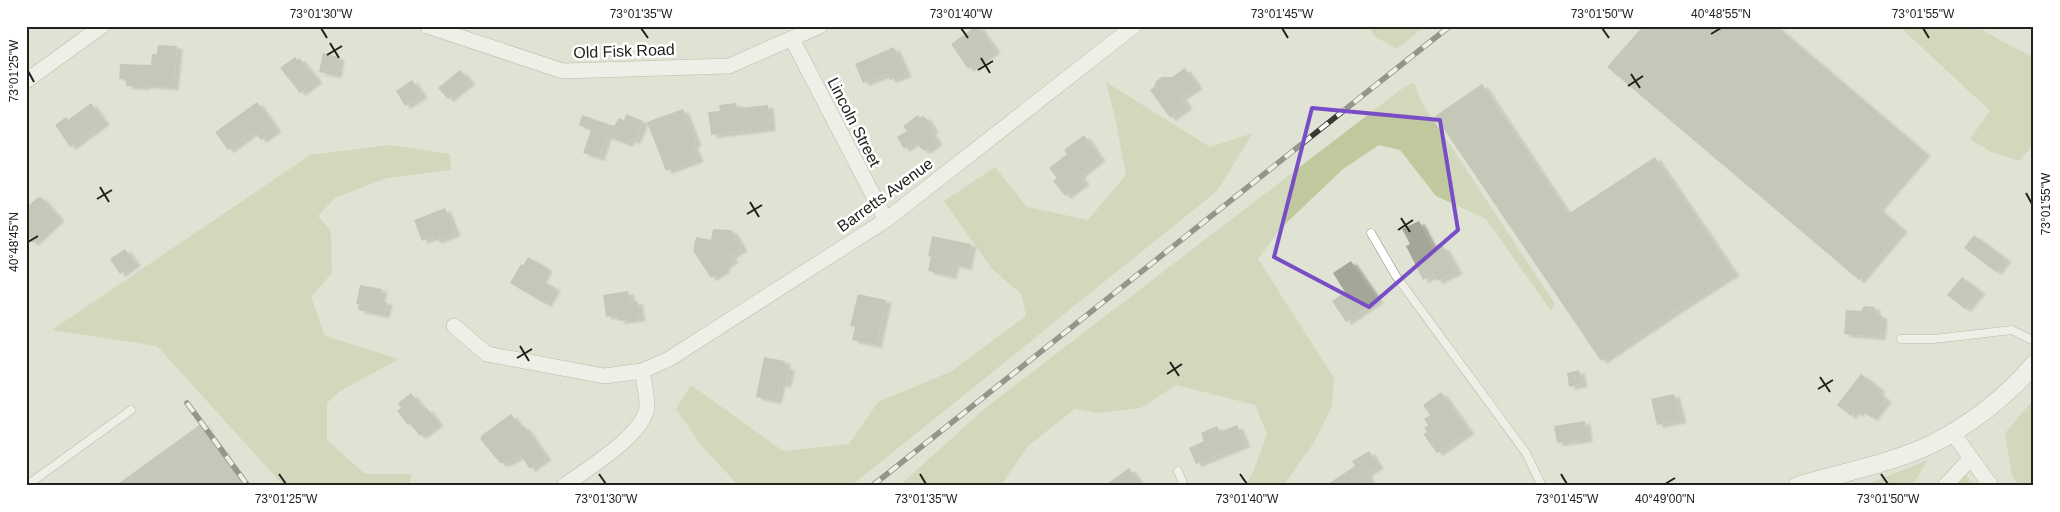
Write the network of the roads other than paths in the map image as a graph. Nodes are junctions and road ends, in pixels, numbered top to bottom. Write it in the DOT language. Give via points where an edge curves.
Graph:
graph roads {
  1 [pos="102,26"];
  2 [pos="427,26"];
  3 [pos="820,26"];
  4 [pos="1134,26"];
  5 [pos="792,39"];
  6 [pos="26,82"];
  7 [pos="886,220"];
  8 [pos="1370,233"];
  9 [pos="454,326"];
  10 [pos="1901,340"];
  11 [pos="2034,341"];
  12 [pos="2034,364"];
  13 [pos="642,371"];
  14 [pos="131,410"];
  15 [pos="1952,432"];
  16 [pos="1970,458"];
  17 [pos="1178,471"];
  18 [pos="26,486"];
  19 [pos="564,486"];
  20 [pos="1184,486"];
  21 [pos="1542,486"];
  22 [pos="1797,486"];
  23 [pos="1945,486"];
  24 [pos="1991,486"];
  1 -- 6 [label="street"];
  2 -- 5 [label="street, Old Fisk Road" via="563,71 729,66"];
  3 -- 5 [label="street, Old Fisk Road"];
  4 -- 7 [label="street, Barretts Avenue"];
  5 -- 7 [label="street, Lincoln Street"];
  7 -- 13 [label="street, Barretts Avenue" via="669,359"];
  8 -- 21 [label="lane" via="1396,276 1526,453"];
  9 -- 13 [label="street, Barretts Avenue" via="486,354 604,376"];
  10 -- 11 [label="lane" via="2012,330"];
  12 -- 15 [label="street" via="1998,401"];
  13 -- 19 [label="street" via="647,408 637,428 623,443"];
  14 -- 18 [label="lane"];
  15 -- 16 [label="street"];
  15 -- 22 [label="street" via="1904,455"];
  16 -- 23 [label="street"];
  16 -- 24 [label="street"];
  17 -- 20 [label="lane"];
}
